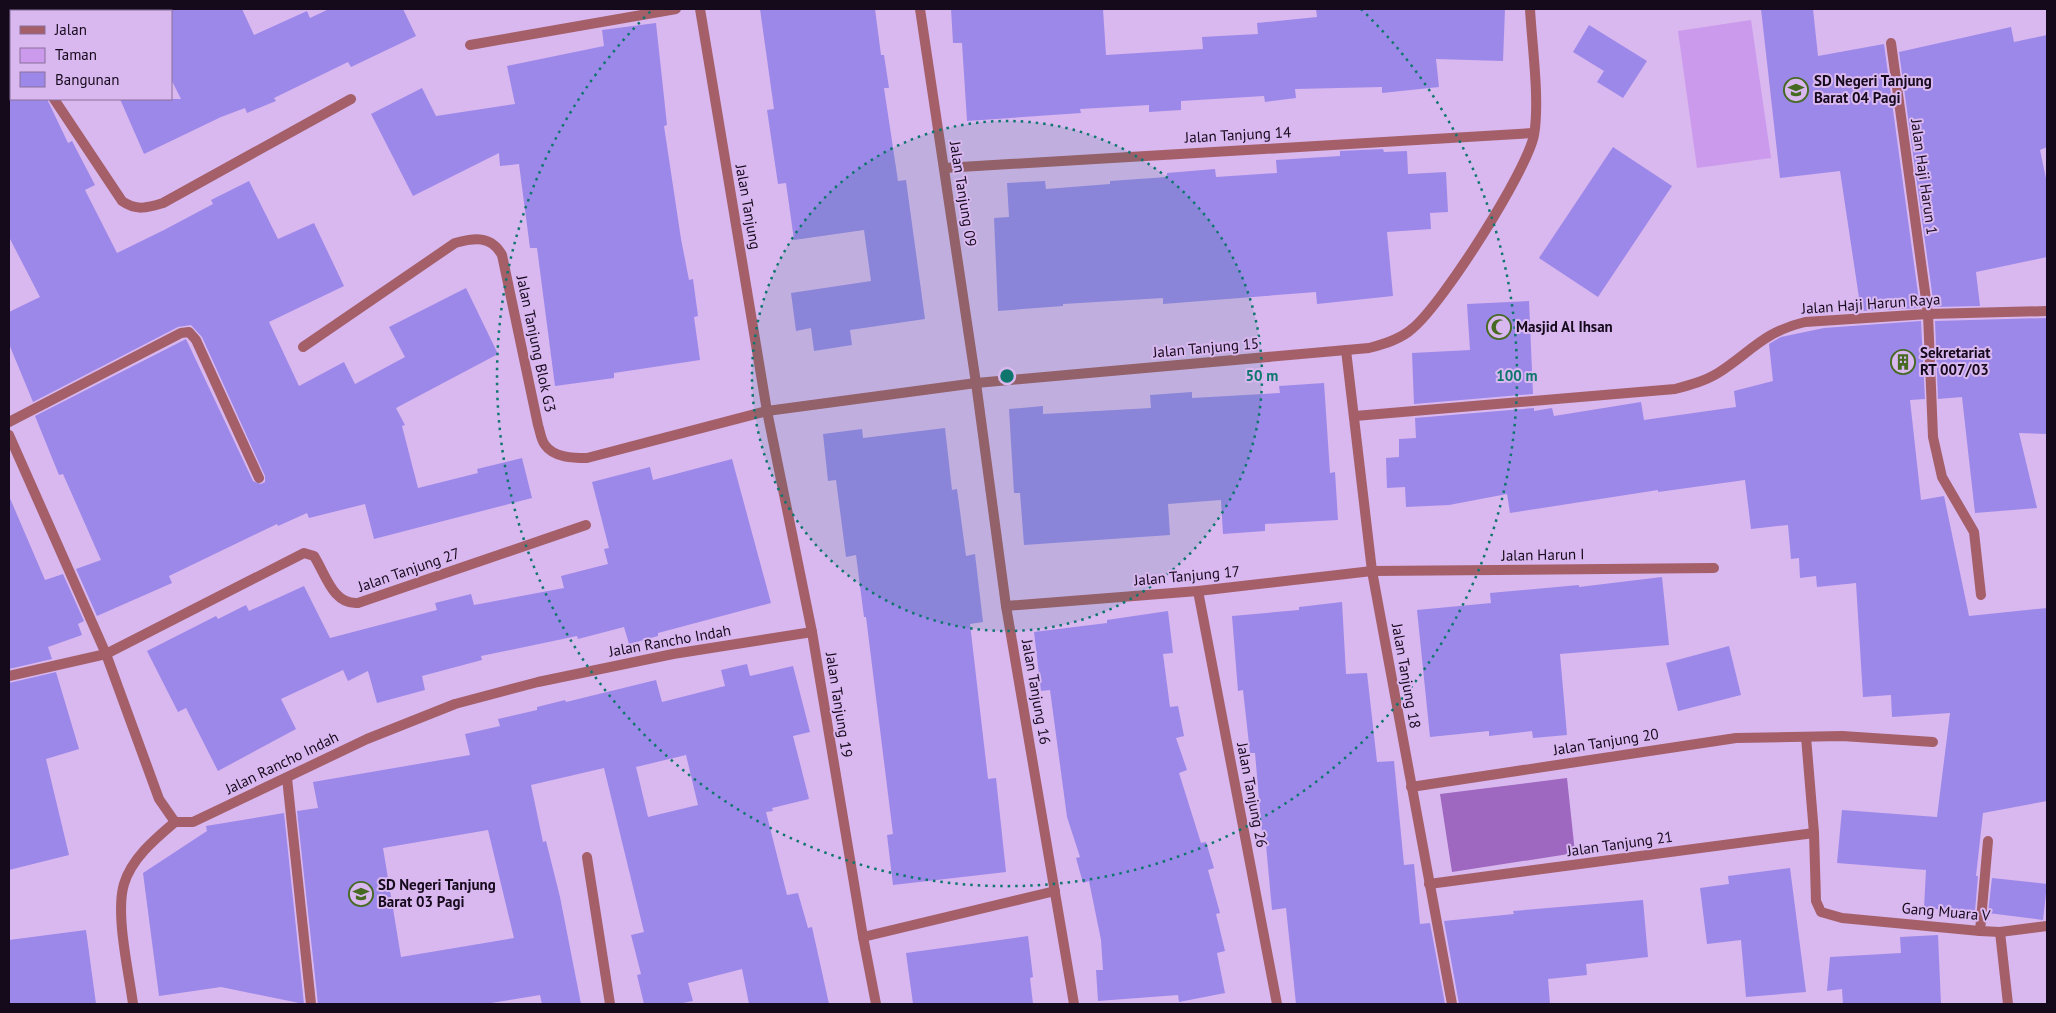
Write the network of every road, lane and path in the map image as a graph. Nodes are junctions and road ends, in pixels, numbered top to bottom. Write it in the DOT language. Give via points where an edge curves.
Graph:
graph roads {
  1 [pos="676,9"];
  2 [pos="700,9"];
  3 [pos="920,9"];
  4 [pos="1530,9"];
  5 [pos="1891,43"];
  6 [pos="470,45"];
  7 [pos="351,99"];
  8 [pos="55,100"];
  9 [pos="1534,133"];
  10 [pos="944,168"];
  11 [pos="2047,311"];
  12 [pos="1928,314"];
  13 [pos="302,347"];
  14 [pos="1346,350"];
  15 [pos="976,383"];
  16 [pos="767,411"];
  17 [pos="1355,416"];
  18 [pos="9,422"];
  19 [pos="9,435"];
  20 [pos="259,478"];
  21 [pos="586,525"];
  22 [pos="1714,568"];
  23 [pos="1372,571"];
  24 [pos="1198,591"];
  25 [pos="1982,595"];
  26 [pos="1006,606"];
  27 [pos="812,632"];
  28 [pos="106,654"];
  29 [pos="9,676"];
  30 [pos="1806,737"];
  31 [pos="1933,742"];
  32 [pos="287,778"];
  33 [pos="1411,787"];
  34 [pos="175,822"];
  35 [pos="1814,833"];
  36 [pos="1988,841"];
  37 [pos="587,857"];
  38 [pos="1429,884"];
  39 [pos="1055,891"];
  40 [pos="2047,926"];
  41 [pos="1980,931"];
  42 [pos="2000,932"];
  43 [pos="863,937"];
  44 [pos="133,1004"];
  45 [pos="311,1004"];
  46 [pos="610,1004"];
  47 [pos="876,1004"];
  48 [pos="1074,1004"];
  49 [pos="1277,1004"];
  50 [pos="1452,1004"];
  51 [pos="2008,1004"];
  1 -- 6 [label="street"];
  2 -- 16 [label="street, Jalan Tanjung"];
  3 -- 10 [label="street, Jalan Tanjung 09"];
  4 -- 9 [label="street, Jalan Tanjung 15"];
  5 -- 12 [label="street, Jalan Haji Harun 1"];
  7 -- 8 [label="street" via="163,203 142,209 122,201"];
  9 -- 10 [label="street, Jalan Tanjung 14"];
  9 -- 14 [label="street, Jalan Tanjung 15" via="1529,152 1508,191 1468,255 1422,318 1391,342"];
  10 -- 15 [label="street, Jalan Tanjung 09"];
  11 -- 12 [label="street, Jalan Haji Harun Raya"];
  12 -- 17 [label="street, Jalan Haji Harun Raya" via="1787,326 1756,343 1720,372 1675,389"];
  12 -- 25 [label="street, Jalan Haji Harun 1" via="1932,437 1942,477 1974,532"];
  13 -- 16 [label="street, Jalan Tanjung Blok G3" via="456,243 474,238 488,240 502,255 538,425 545,446 559,455 588,458"];
  14 -- 15 [label="street, Jalan Tanjung 15"];
  14 -- 17 [label="street, Jalan Tanjung 18"];
  15 -- 16 [label="street, Jalan Tanjung 15"];
  15 -- 26 [label="street, Jalan Tanjung 16"];
  16 -- 27 [label="street, Jalan Tanjung 19"];
  17 -- 23 [label="street, Jalan Tanjung 18"];
  18 -- 20 [label="street" via="181,333 189,332 196,340"];
  19 -- 28 [label="street"];
  21 -- 28 [label="street, Jalan Tanjung 27" via="349,604 337,597 314,556 304,554"];
  22 -- 23 [label="street, Jalan Harun I"];
  23 -- 24 [label="street, Jalan Tanjung 17"];
  23 -- 33 [label="street, Jalan Tanjung 18"];
  24 -- 26 [label="street, Jalan Tanjung 17"];
  24 -- 49 [label="street, Jalan Tanjung 26"];
  26 -- 39 [label="street, Jalan Tanjung 16"];
  27 -- 32 [label="street, Jalan Rancho Indah" via="664,656 474,699 367,739"];
  27 -- 43 [label="street, Jalan Tanjung 19"];
  28 -- 29 [label="street, Jalan Tanjung 27"];
  28 -- 34 [label="street" via="152,782"];
  30 -- 31 [label="street, Jalan Tanjung 20"];
  30 -- 33 [label="street, Jalan Tanjung 20" via="1736,738"];
  30 -- 35 [label="street"];
  32 -- 34 [label="street, Jalan Rancho Indah" via="193,822"];
  32 -- 45 [label="street"];
  33 -- 38 [label="street, Jalan Tanjung 18"];
  34 -- 44 [label="street" via="136,860 124,884 123,925"];
  35 -- 38 [label="street, Jalan Tanjung 21"];
  35 -- 41 [label="street, Gang Muara V" via="1816,901 1821,912 1842,918"];
  36 -- 41 [label="street"];
  37 -- 46 [label="street"];
  38 -- 50 [label="street, Jalan Tanjung 18"];
  39 -- 43 [label="street"];
  39 -- 48 [label="street, Jalan Tanjung 16"];
  40 -- 42 [label="street, Gang Muara V"];
  41 -- 42 [label="street, Gang Muara V"];
  42 -- 51 [label="street"];
  43 -- 47 [label="street, Jalan Tanjung 19"];
}
